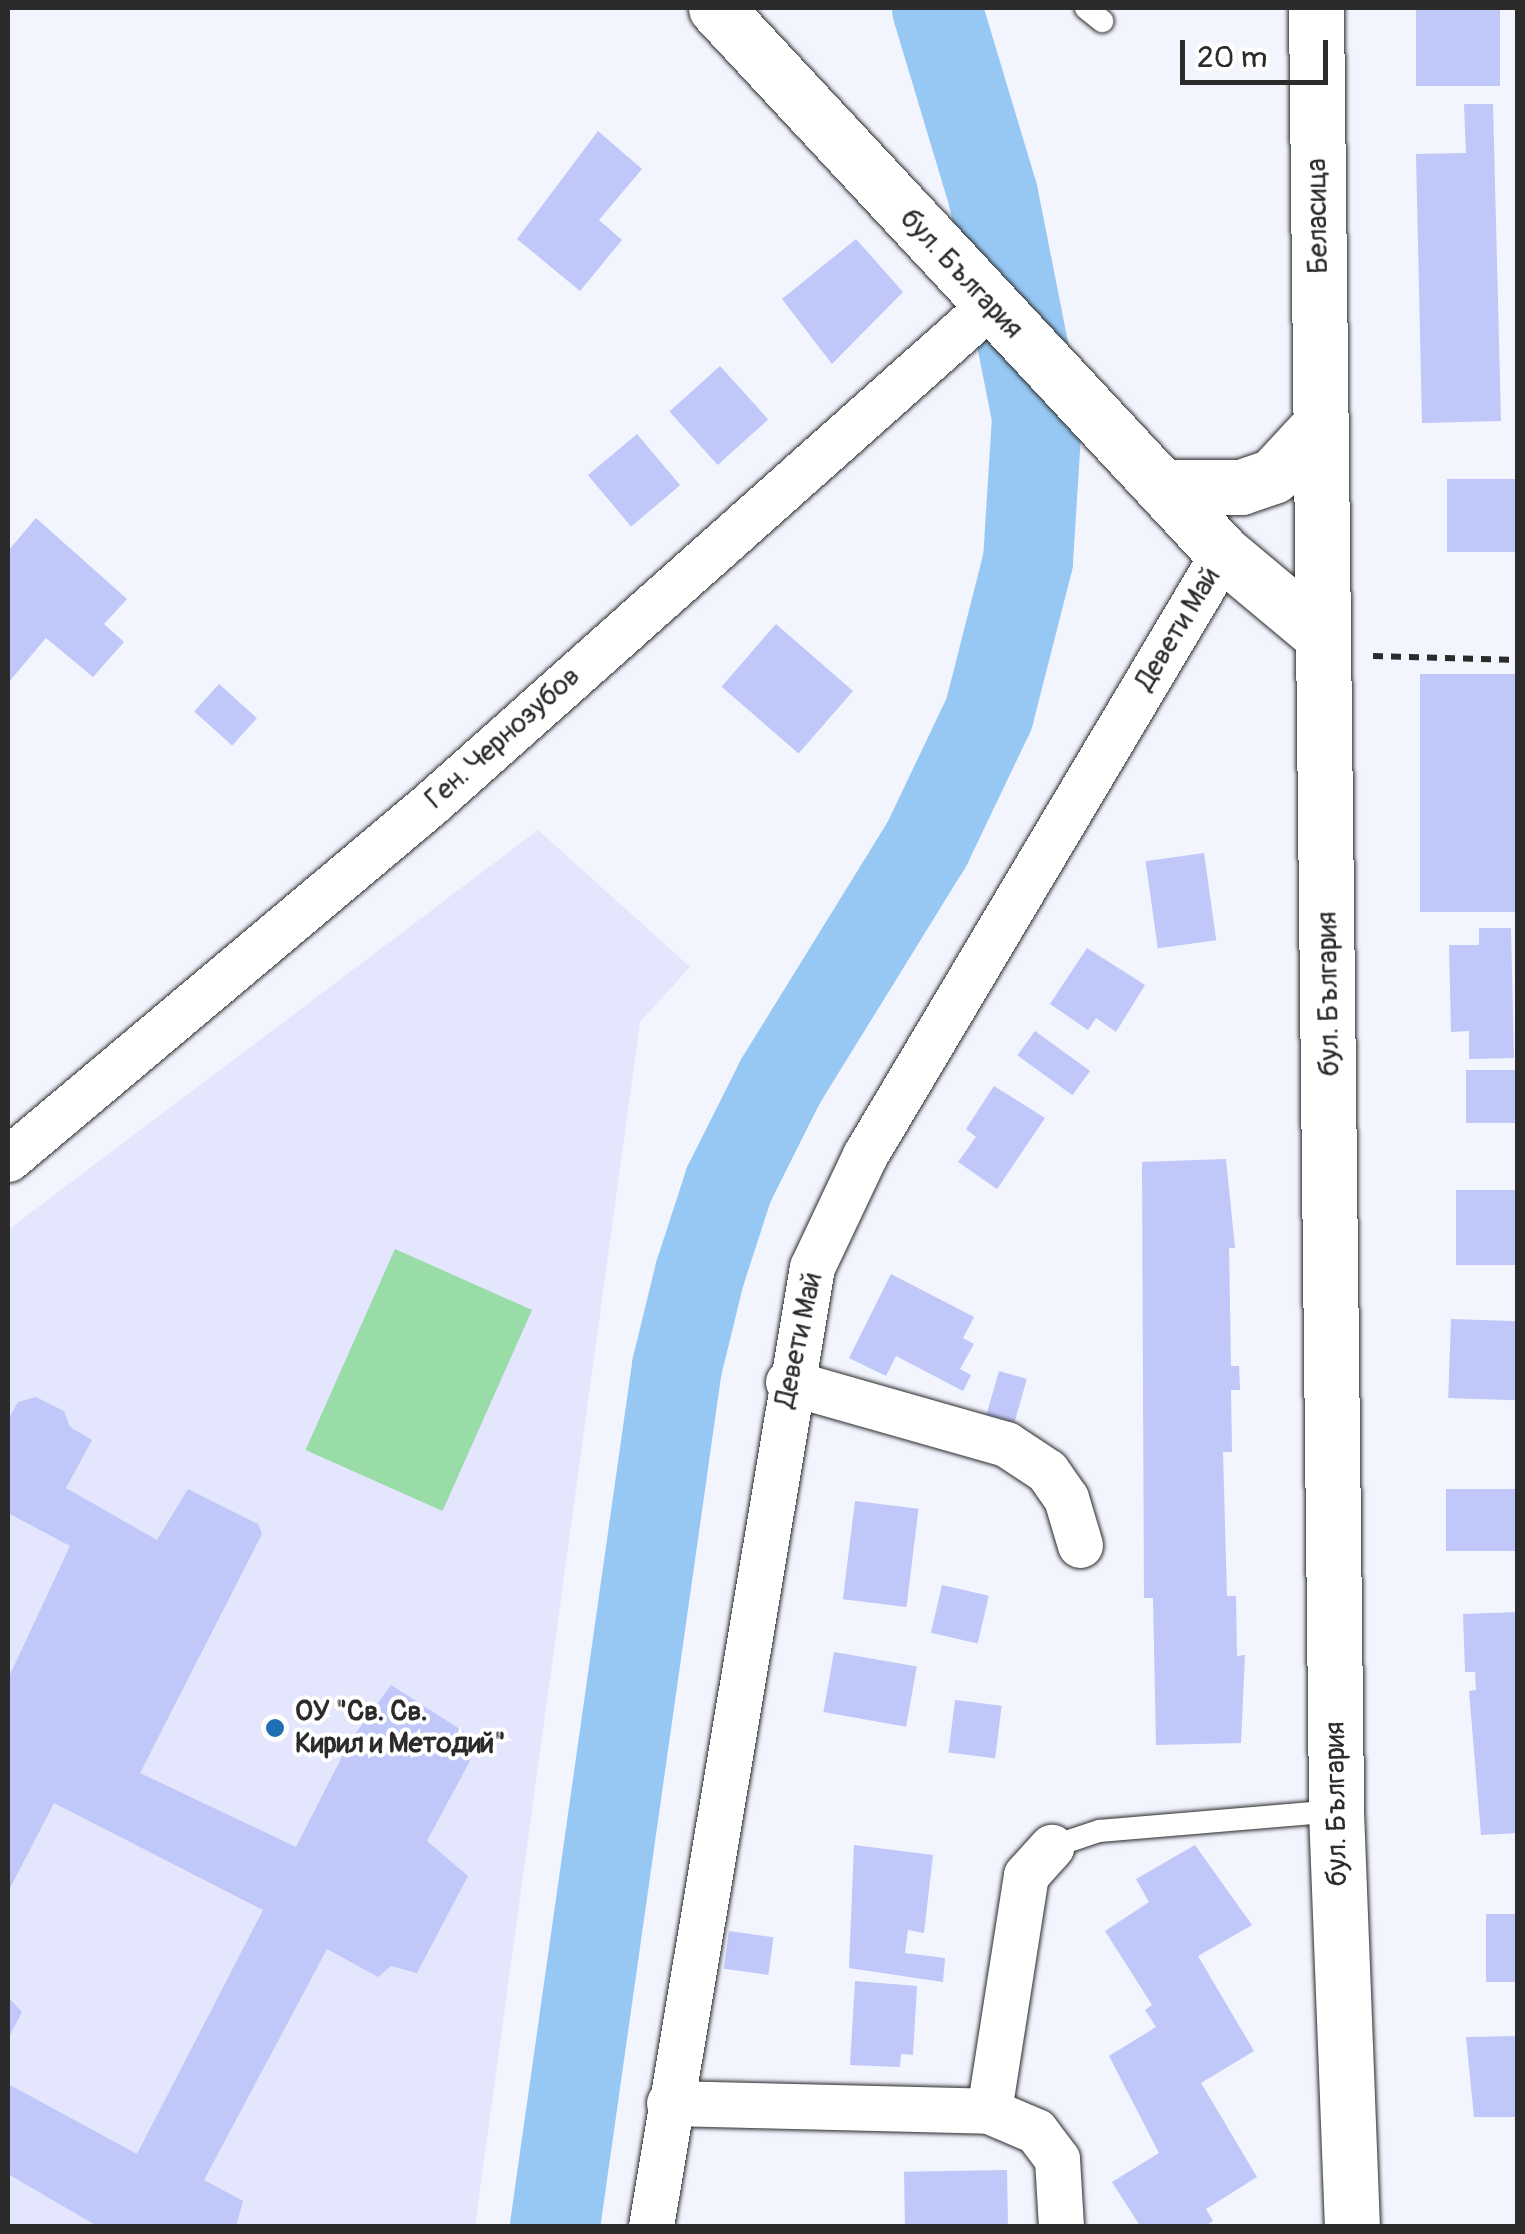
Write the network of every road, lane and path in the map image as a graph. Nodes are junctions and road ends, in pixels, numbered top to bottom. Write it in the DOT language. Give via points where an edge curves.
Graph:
graph roads {
  1 [pos="716,8"];
  2 [pos="1316,8"];
  3 [pos="991,308"];
  4 [pos="1320,425"];
  5 [pos="1164,487"];
  6 [pos="1224,553"];
  7 [pos="1322,645"];
  8 [pos="1518,660"];
  9 [pos="8,1158"];
  10 [pos="788,1382"];
  11 [pos="1080,1545"];
  12 [pos="1336,1811"];
  13 [pos="1051,1847"];
  14 [pos="669,2104"];
  15 [pos="988,2111"];
  16 [pos="651,2226"];
  17 [pos="1061,2226"];
  18 [pos="1352,2226"];
  1 -- 3 [label="main road, бул. България"];
  2 -- 4 [label="main road, Беласица"];
  3 -- 5 [label="main road, бул. България"];
  3 -- 9 [label="street, Ген. Чернозубов" via="429,805"];
  4 -- 5 [label="main road" via="1274,476 1241,487"];
  4 -- 7 [label="main road, Беласица"];
  5 -- 6 [label="main road, бул. България"];
  6 -- 7 [label="main road, бул. България"];
  6 -- 10 [label="street, Девети Май" via="866,1155 812,1267"];
  7 -- 8 [label="path"];
  7 -- 12 [label="main road, бул. България"];
  10 -- 11 [label="street" via="1006,1444 1047,1470 1066,1498"];
  10 -- 14 [label="street, Девети Май"];
  12 -- 13 [label="lane" via="1099,1831"];
  12 -- 18 [label="main road, бул. България"];
  13 -- 15 [label="street" via="1026,1875"];
  14 -- 15 [label="street"];
  14 -- 16 [label="street, Девети Май"];
  15 -- 17 [label="street" via="1036,2131 1057,2159"];
}
